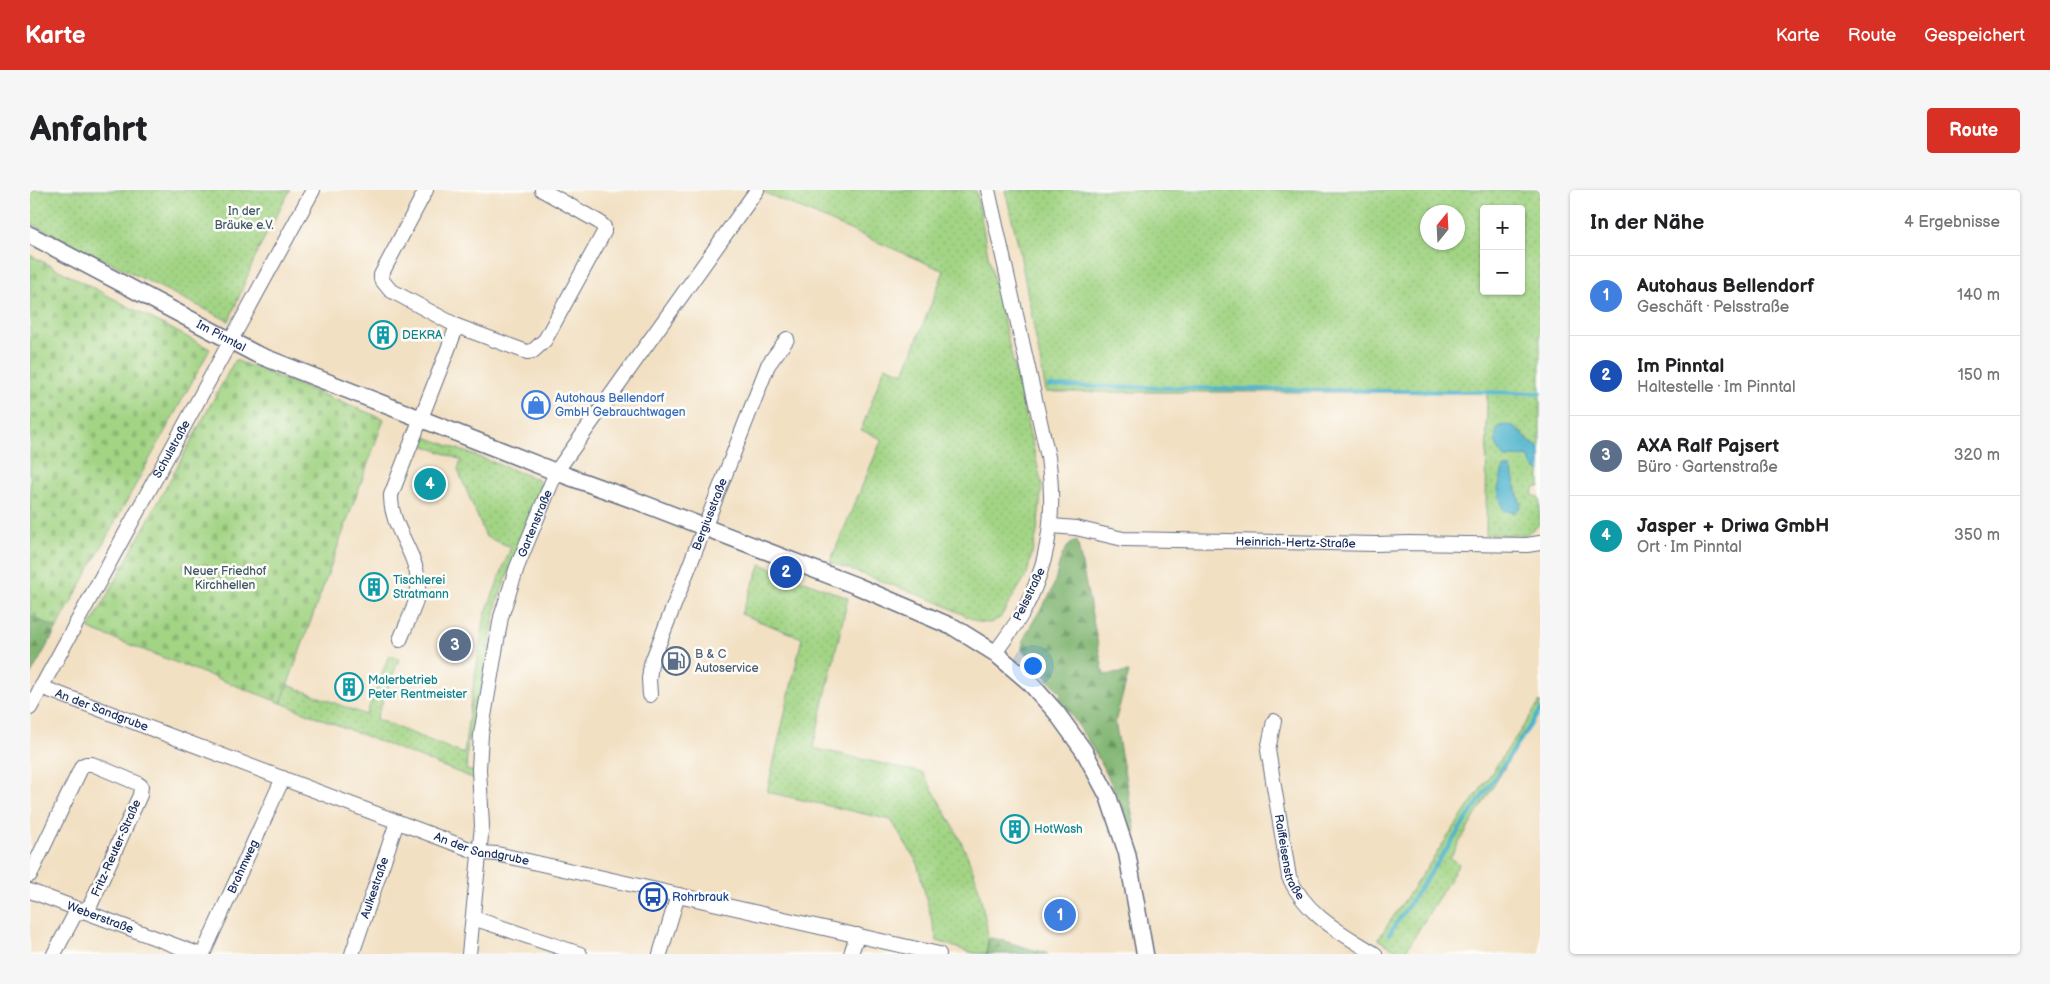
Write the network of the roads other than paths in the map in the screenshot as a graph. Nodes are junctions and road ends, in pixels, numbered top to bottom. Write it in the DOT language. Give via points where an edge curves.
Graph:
graph roads {
  1 [pos="313,190"];
  2 [pos="426,190"];
  3 [pos="542,190"];
  4 [pos="757,190"];
  5 [pos="988,190"];
  6 [pos="30,235"];
  7 [pos="457,326"];
  8 [pos="787,339"];
  9 [pos="231,341"];
  10 [pos="420,419"];
  11 [pos="556,472"];
  12 [pos="1052,526"];
  13 [pos="704,527"];
  14 [pos="1540,543"];
  15 [pos="400,640"];
  16 [pos="995,653"];
  17 [pos="41,687"];
  18 [pos="650,695"];
  19 [pos="30,708"];
  20 [pos="1274,721"];
  21 [pos="283,778"];
  22 [pos="397,822"];
  23 [pos="480,853"];
  24 [pos="30,875"];
  25 [pos="30,891"];
  26 [pos="678,895"];
  27 [pos="82,911"];
  28 [pos="473,918"];
  29 [pos="857,935"];
  30 [pos="663,953"];
  31 [pos="54,954"];
  32 [pos="198,954"];
  33 [pos="203,954"];
  34 [pos="352,954"];
  35 [pos="469,954"];
  36 [pos="580,954"];
  37 [pos="851,954"];
  38 [pos="939,954"];
  39 [pos="1145,954"];
  40 [pos="1375,954"];
  1 -- 9 [label="street, Schulstraße"];
  2 -- 7 [label="street" via="381,279 390,290"];
  3 -- 7 [label="street" via="604,227 545,340 533,351 520,351"];
  4 -- 11 [label="street, Gartenstraße"];
  5 -- 12 [label="street, Pelsstraße" via="1048,457"];
  6 -- 9 [label="main road, Im Pinntal"];
  7 -- 10 [label="street"];
  8 -- 13 [label="street, Bergiusstraße" via="768,365"];
  9 -- 10 [label="main road, Im Pinntal"];
  9 -- 17 [label="street, Schulstraße"];
  10 -- 11 [label="main road, Im Pinntal"];
  10 -- 15 [label="street" via="391,495 392,512 418,580 416,596"];
  11 -- 13 [label="main road, Im Pinntal"];
  11 -- 23 [label="street, Gartenstraße" via="517,567 501,617 481,734"];
  12 -- 14 [label="street, Heinrich-Hertz-Straße" via="1140,540"];
  12 -- 16 [label="street, Pelsstraße" via="1038,581 1022,613"];
  13 -- 16 [label="main road, Im Pinntal" via="926,614"];
  13 -- 18 [label="street, Bergiusstraße" via="652,664"];
  16 -- 39 [label="main road" via="1029,682 1056,712 1084,751 1108,796 1127,852"];
  17 -- 19 [label="street, Schulstraße"];
  17 -- 21 [label="street, An der Sandgrube"];
  20 -- 40 [label="street, Raiffeisenstraße" via="1268,750 1289,878 1296,892 1318,918"];
  21 -- 22 [label="street, An der Sandgrube"];
  21 -- 33 [label="street, Brahmweg"];
  22 -- 23 [label="street, An der Sandgrube"];
  22 -- 34 [label="street, Aulkestraße"];
  23 -- 26 [label="street, An der Sandgrube" via="497,854"];
  23 -- 28 [label="street, Gartenstraße"];
  24 -- 27 [label="street, Fritz-Reuter-Straße" via="82,766 92,764 137,783 142,789 140,795 90,906"];
  25 -- 27 [label="street, Weberstraße"];
  26 -- 29 [label="street, An der Sandgrube"];
  26 -- 30 [label="street"];
  27 -- 31 [label="street" via="74,916"];
  27 -- 32 [label="street, Weberstraße"];
  28 -- 35 [label="street, Gartenstraße"];
  28 -- 36 [label="street"];
  29 -- 37 [label="street"];
  29 -- 38 [label="street, An der Sandgrube"];
}
